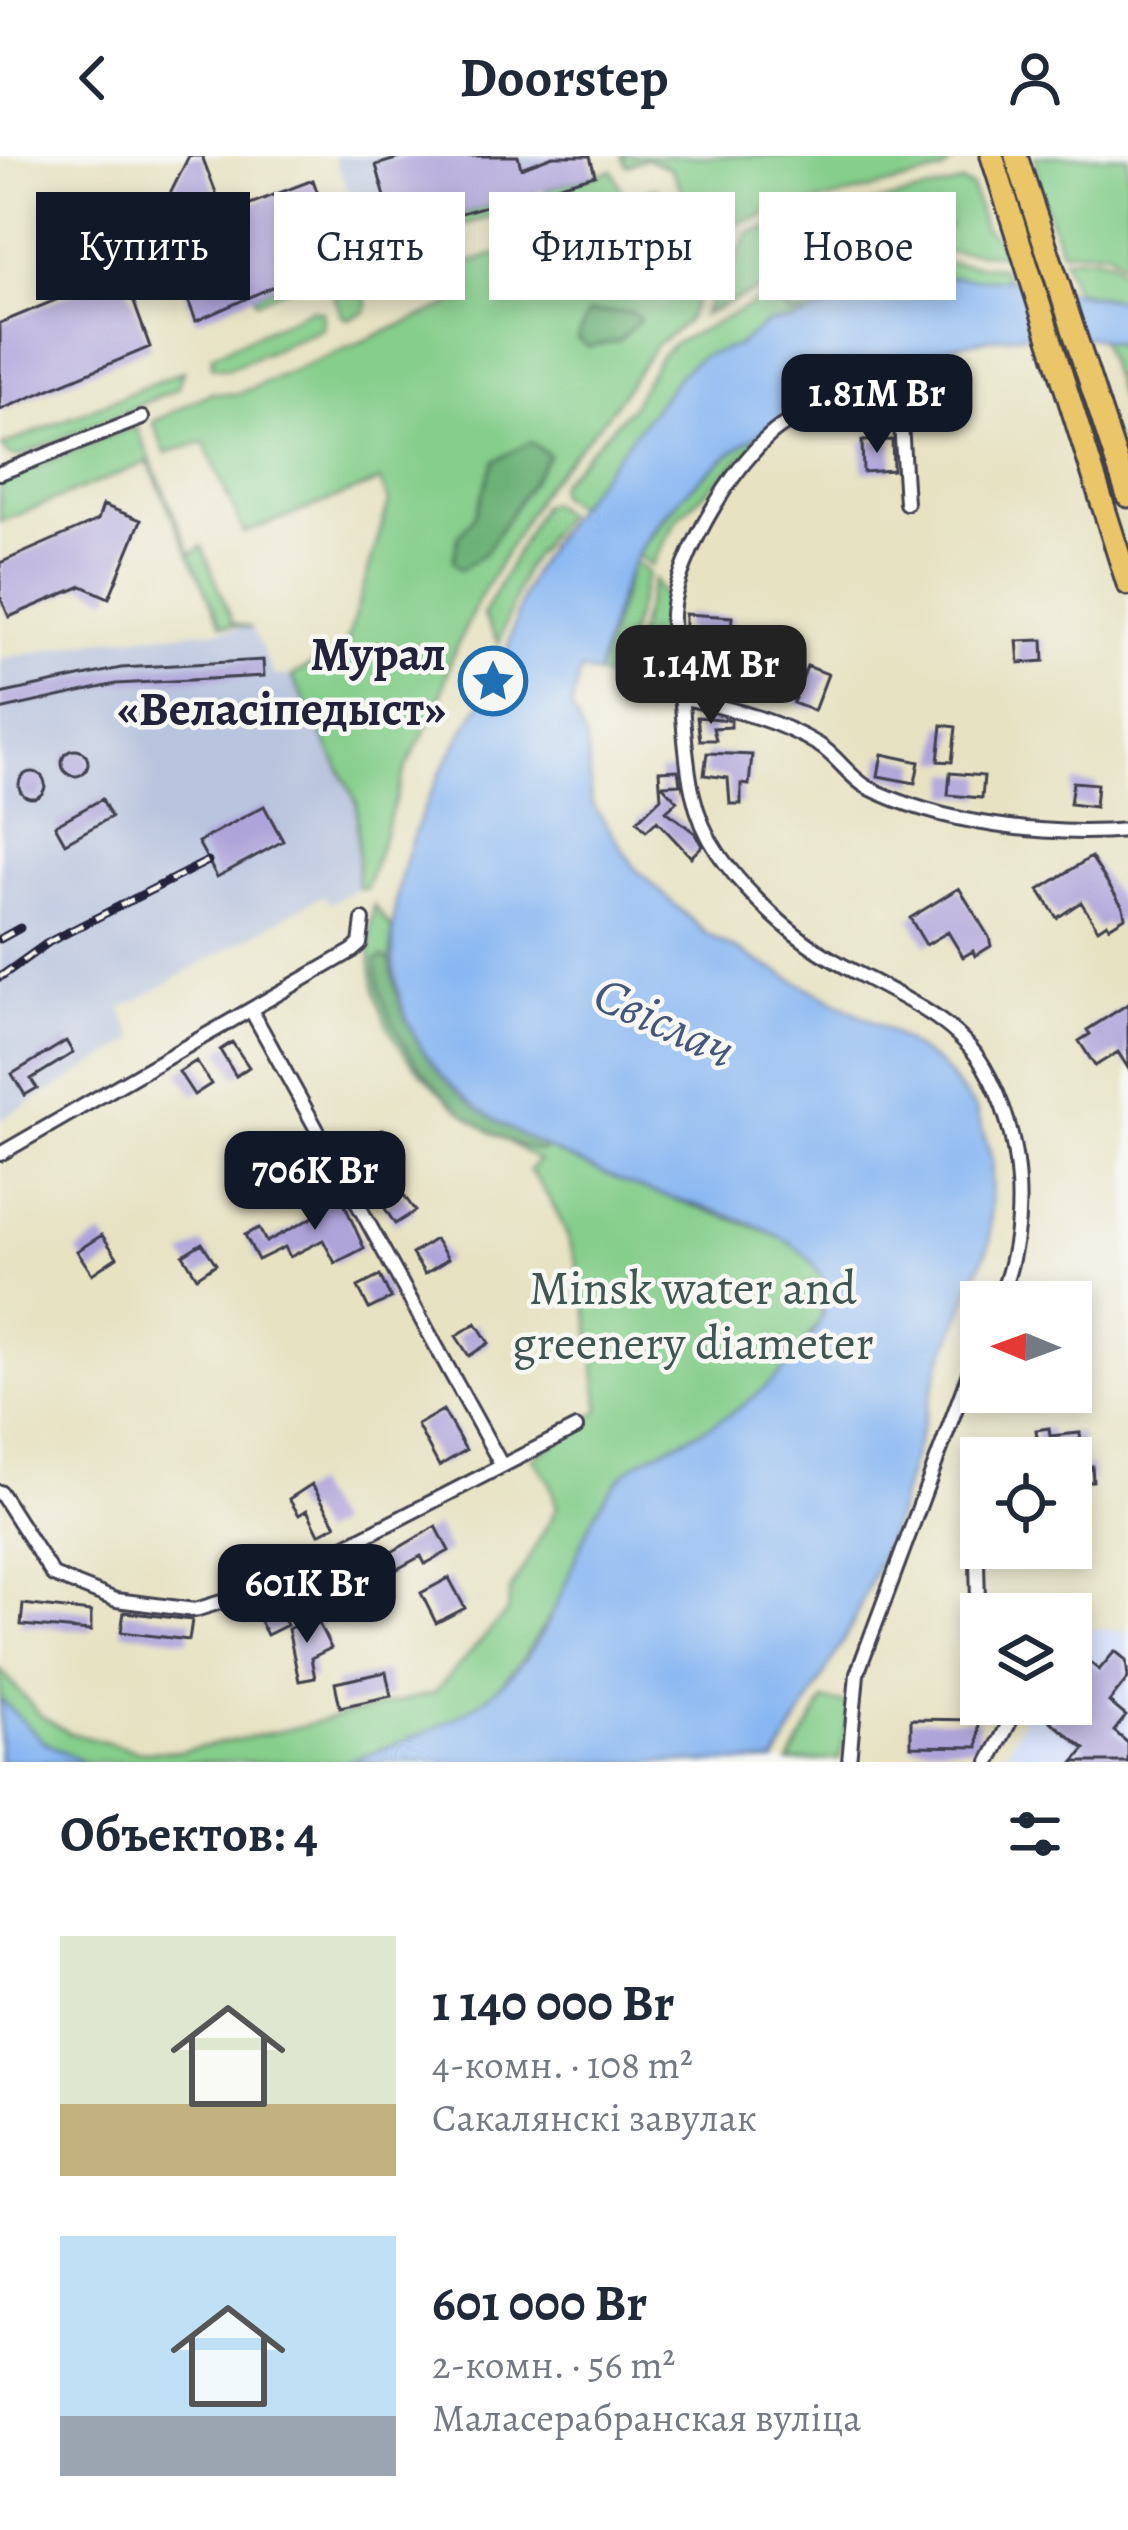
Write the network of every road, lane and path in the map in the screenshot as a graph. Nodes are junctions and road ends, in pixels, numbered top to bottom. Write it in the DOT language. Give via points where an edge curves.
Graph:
graph roads {
  1 [pos="992,156"];
  2 [pos="1016,156"];
  3 [pos="1076,376"];
  4 [pos="142,418"];
  5 [pos="0,472"];
  6 [pos="1128,496"];
  7 [pos="906,503"];
  8 [pos="1128,584"];
  9 [pos="682,698"];
  10 [pos="1128,830"];
  11 [pos="363,920"];
  12 [pos="251,1010"];
  13 [pos="0,1154"];
  14 [pos="1005,1281"];
  15 [pos="960,1397"];
  16 [pos="576,1428"];
  17 [pos="502,1466"];
  18 [pos="0,1492"];
  19 [pos="1008,1725"];
  20 [pos="849,1762"];
  21 [pos="989,1762"];
  1 -- 3 [label="main road"];
  2 -- 3 [label="main road"];
  3 -- 6 [label="main road"];
  3 -- 8 [label="main road"];
  4 -- 5 [label="street"];
  7 -- 9 [label="street" via="900,407 824,410 775,432 711,509 679,575 672,616"];
  9 -- 10 [label="street" via="786,726 825,748 862,784 939,812"];
  9 -- 14 [label="street" via="693,804 719,855 805,943 965,1042 1006,1106 1018,1190"];
  11 -- 12 [label="street" via="352,952"];
  12 -- 13 [label="street"];
  12 -- 17 [label="street"];
  15 -- 20 [label="street" via="857,1674"];
  16 -- 17 [label="street"];
  17 -- 18 [label="street" via="260,1590 195,1610 116,1600 53,1575"];
  19 -- 21 [label="street"];
}
